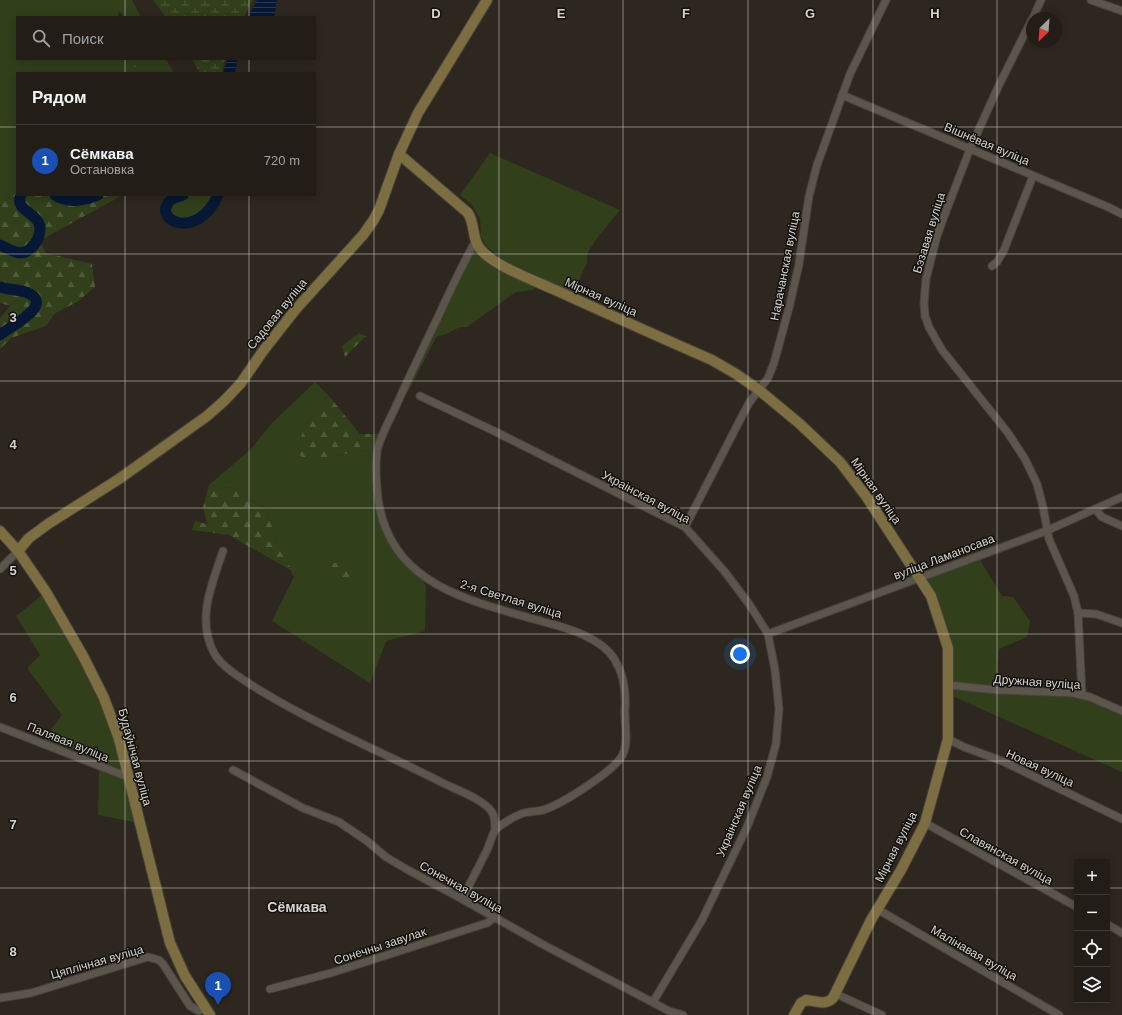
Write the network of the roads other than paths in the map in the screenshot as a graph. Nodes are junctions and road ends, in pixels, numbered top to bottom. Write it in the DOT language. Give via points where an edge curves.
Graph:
graph roads {
  1 [pos="487,0"];
  2 [pos="886,0"];
  3 [pos="1041,0"];
  4 [pos="1091,0"];
  5 [pos="1122,11"];
  6 [pos="1035,12"];
  7 [pos="1026,31"];
  8 [pos="842,95"];
  9 [pos="970,149"];
  10 [pos="399,154"];
  11 [pos="1033,176"];
  12 [pos="1122,214"];
  13 [pos="475,242"];
  14 [pos="992,266"];
  15 [pos="759,390"];
  16 [pos="420,396"];
  17 [pos="1122,496"];
  18 [pos="1095,509"];
  19 [pos="1122,526"];
  20 [pos="685,527"];
  21 [pos="1046,530"];
  22 [pos="0,531"];
  23 [pos="223,550"];
  24 [pos="18,551"];
  25 [pos="0,569"];
  26 [pos="919,578"];
  27 [pos="1078,613"];
  28 [pos="1122,623"];
  29 [pos="768,634"];
  30 [pos="948,685"];
  31 [pos="1082,695"];
  32 [pos="1122,711"];
  33 [pos="0,727"];
  34 [pos="948,739"];
  35 [pos="233,770"];
  36 [pos="128,776"];
  37 [pos="1122,819"];
  38 [pos="925,823"];
  39 [pos="496,830"];
  40 [pos="462,899"];
  41 [pos="1074,906"];
  42 [pos="877,909"];
  43 [pos="494,918"];
  44 [pos="1110,926"];
  45 [pos="1122,933"];
  46 [pos="270,989"];
  47 [pos="836,994"];
  48 [pos="0,998"];
  49 [pos="653,1002"];
  50 [pos="202,1012"];
  51 [pos="683,1015"];
  52 [pos="794,1015"];
  53 [pos="882,1015"];
  54 [pos="1059,1015"];
  1 -- 10 [label="street, Садовая вуліца" via="418,113"];
  2 -- 8 [label="street, Нарачанская вуліца"];
  3 -- 6 [label="street, Бэзавая вуліца"];
  4 -- 5 [label="street"];
  7 -- 9 [label="street, Бэзавая вуліца"];
  8 -- 9 [label="street, Вішнёвая вуліца"];
  8 -- 15 [label="street, Нарачанская вуліца" via="817,165 809,196 799,264 774,363 768,378"];
  9 -- 11 [label="street, Вішнёвая вуліца"];
  9 -- 21 [label="street, Бэзавая вуліца" via="940,225 924,291 925,316 942,350 1000,421 1025,459 1037,484"];
  10 -- 13 [label="street" via="468,213"];
  10 -- 24 [label="street, Садовая вуліца" via="380,210 373,221 296,309 224,401 181,436 48,524 29,538"];
  11 -- 12 [label="street, Вішнёвая вуліца"];
  11 -- 14 [label="street" via="1004,250"];
  13 -- 15 [label="street, Мірная вуліца" via="483,253 504,266 712,360"];
  13 -- 39 [label="street, 2-я Светлая вуліца" via="407,380 377,450 378,505 385,528 398,551 411,566 437,585 474,601 566,628 592,639 614,658 622,675 626,694 625,744 619,760 565,800 544,810 512,818"];
  15 -- 20 [label="street, Нарачанская вуліца" via="746,408"];
  15 -- 26 [label="street, Мірная вуліца" via="840,462 866,496"];
  16 -- 20 [label="street, Украінская вуліца"];
  17 -- 18 [label="street, вуліца Ламаносава"];
  18 -- 19 [label="street" via="1102,517"];
  18 -- 21 [label="street, вуліца Ламаносава"];
  20 -- 29 [label="street, Украінская вуліца" via="725,572"];
  21 -- 26 [label="street, вуліца Ламаносава"];
  21 -- 27 [label="street, Бэзавая вуліца" via="1074,596"];
  22 -- 24 [label="street, Будаўнічая вуліца"];
  23 -- 39 [label="street" via="206,604 208,638 215,654 224,664 244,680 315,722 416,769 485,805 492,812"];
  24 -- 25 [label="street, Садовая вуліца"];
  24 -- 36 [label="street, Будаўнічая вуліца" via="46,592 98,684 112,718"];
  26 -- 29 [label="street, вуліца Ламаносава"];
  26 -- 30 [label="street, Мірная вуліца" via="931,596 948,648"];
  27 -- 28 [label="street" via="1096,614"];
  27 -- 31 [label="street, Бэзавая вуліца"];
  29 -- 49 [label="street, Украінская вуліца" via="779,709 776,744 767,777 747,827 702,920"];
  30 -- 31 [label="street, Дружная вуліца" via="988,690"];
  30 -- 34 [label="street, Мірная вуліца"];
  31 -- 32 [label="street, Дружная вуліца"];
  33 -- 36 [label="street, Палявая вуліца"];
  34 -- 37 [label="street, Новая вуліца" via="1002,761"];
  34 -- 38 [label="street, Мірная вуліца"];
  35 -- 40 [label="street, Сонечная вуліца" via="303,808 339,822 386,857"];
  36 -- 50 [label="street, Будаўнічая вуліца" via="170,943"];
  38 -- 41 [label="street, Славянская вуліца"];
  38 -- 42 [label="street, Мірная вуліца"];
  39 -- 40 [label="street, 2-я Светлая вуліца"];
  40 -- 43 [label="street, Сонечная вуліца"];
  42 -- 47 [label="street, Мірная вуліца"];
  42 -- 54 [label="street, Малінавая вуліца"];
  43 -- 46 [label="street, Сонечны завулак" via="487,923 391,954"];
  43 -- 49 [label="street, Сонечная вуліца"];
  44 -- 45 [label="street"];
  47 -- 52 [label="street" via="830,1002 806,1000 801,1003"];
  47 -- 53 [label="street"];
  48 -- 50 [label="street, Цяплічная вуліца" via="31,993 148,957 163,964 190,1006"];
  49 -- 51 [label="street, Сонечная вуліца"];
}
